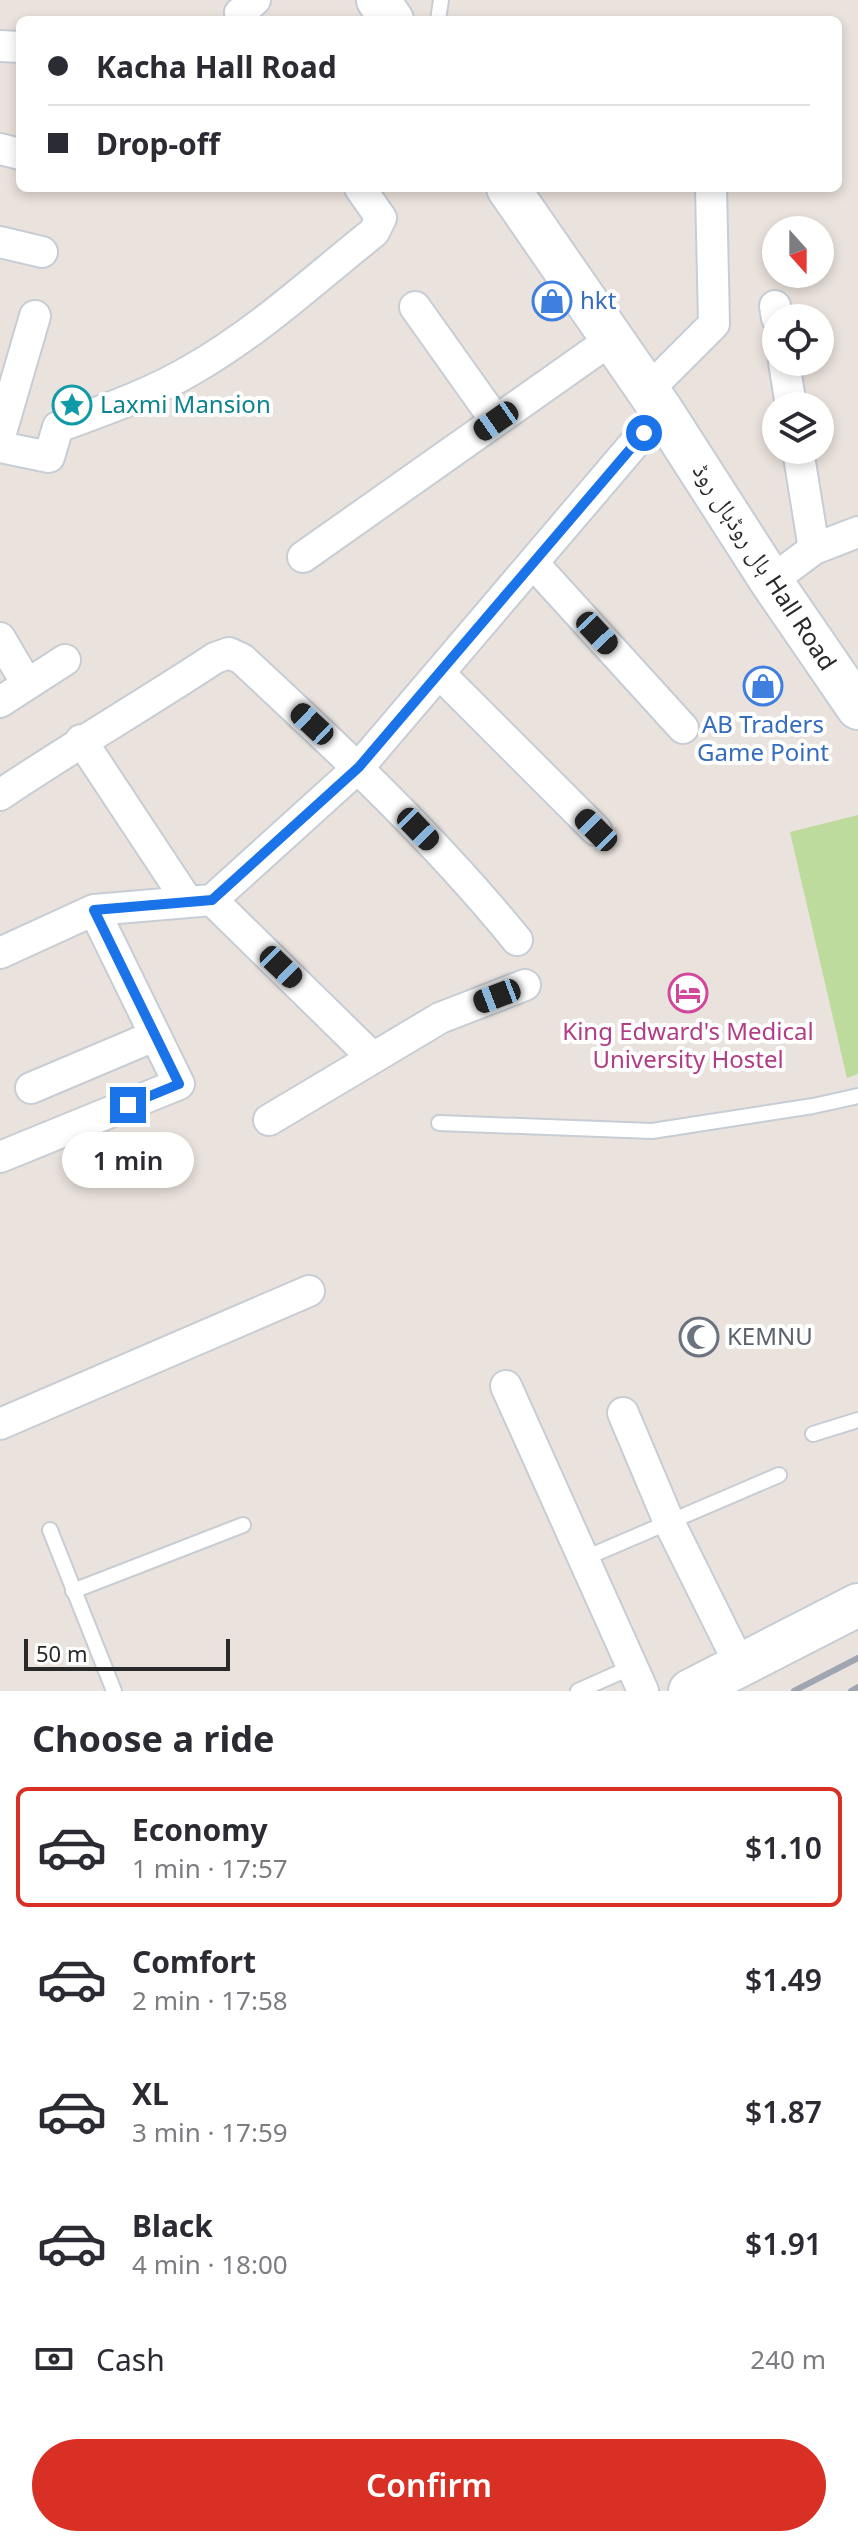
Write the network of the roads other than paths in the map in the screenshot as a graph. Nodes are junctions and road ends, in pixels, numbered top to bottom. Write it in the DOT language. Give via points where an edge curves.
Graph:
graph roads {
  1 [pos="255,0"];
  2 [pos="241,16"];
  3 [pos="363,192"];
  4 [pos="511,192"];
  5 [pos="711,192"];
  6 [pos="0,242"];
  7 [pos="42,252"];
  8 [pos="415,307"];
  9 [pos="35,316"];
  10 [pos="612,339"];
  11 [pos="655,400"];
  12 [pos="496,421"];
  13 [pos="0,436"];
  14 [pos="0,447"];
  15 [pos="800,464"];
  16 [pos="858,532"];
  17 [pos="814,549"];
  18 [pos="303,557"];
  19 [pos="533,563"];
  20 [pos="771,581"];
  21 [pos="0,638"];
  22 [pos="65,660"];
  23 [pos="439,673"];
  24 [pos="27,684"];
  25 [pos="0,702"];
  26 [pos="858,708"];
  27 [pos="683,728"];
  28 [pos="81,740"];
  29 [pos="359,767"];
  30 [pos="0,795"];
  31 [pos="596,830"];
  32 [pos="200,901"];
  33 [pos="94,910"];
  34 [pos="517,940"];
  35 [pos="4,944"];
  36 [pos="525,985"];
  37 [pos="154,1036"];
  38 [pos="372,1057"];
  39 [pos="31,1088"];
  40 [pos="858,1096"];
  41 [pos="269,1120"];
  42 [pos="439,1123"];
  43 [pos="0,1157"];
  44 [pos="309,1291"];
  45 [pos="506,1386"];
  46 [pos="623,1413"];
  47 [pos="858,1420"];
  48 [pos="0,1424"];
  49 [pos="813,1434"];
  50 [pos="779,1475"];
  51 [pos="669,1522"];
  52 [pos="243,1525"];
  53 [pos="50,1530"];
  54 [pos="583,1559"];
  55 [pos="73,1591"];
  56 [pos="858,1605"];
  57 [pos="740,1665"];
  58 [pos="637,1679"];
  59 [pos="114,1691"];
  60 [pos="578,1691"];
  61 [pos="690,1691"];
  1 -- 2 [label="street"];
  3 -- 14 [label="street" via="381,218 374,232 220,353 131,400 58,427 49,457"];
  4 -- 10 [label="main road, ہال روڈہال روڈ Hall Road"];
  5 -- 11 [label="street" via="714,324"];
  6 -- 7 [label="street"];
  8 -- 12 [label="street"];
  9 -- 13 [label="street"];
  10 -- 11 [label="main road, ہال روڈہال روڈ Hall Road"];
  10 -- 12 [label="street"];
  11 -- 19 [label="street"];
  11 -- 20 [label="main road, ہال روڈہال روڈ Hall Road"];
  12 -- 18 [label="street"];
  15 -- 17 [label="street"];
  16 -- 17 [label="street"];
  17 -- 20 [label="street"];
  19 -- 23 [label="street"];
  19 -- 27 [label="street"];
  20 -- 26 [label="main road, ہال روڈہال روڈ Hall Road"];
  21 -- 24 [label="street"];
  22 -- 24 [label="street"];
  23 -- 29 [label="street"];
  23 -- 31 [label="street"];
  24 -- 25 [label="street"];
  28 -- 29 [label="street" via="229,653 242,659"];
  28 -- 30 [label="street"];
  28 -- 32 [label="street"];
  29 -- 32 [label="street"];
  29 -- 34 [label="street"];
  32 -- 33 [label="street"];
  32 -- 38 [label="street"];
  33 -- 35 [label="street"];
  33 -- 37 [label="street"];
  36 -- 38 [label="street" via="440,1018"];
  37 -- 39 [label="street"];
  37 -- 43 [label="street" via="179,1084"];
  38 -- 41 [label="street"];
  40 -- 42 [label="lane" via="652,1131"];
  44 -- 48 [label="street"];
  45 -- 54 [label="street"];
  46 -- 51 [label="street"];
  47 -- 49 [label="lane"];
  50 -- 51 [label="lane"];
  51 -- 54 [label="lane"];
  51 -- 57 [label="street"];
  52 -- 55 [label="lane"];
  53 -- 55 [label="lane"];
  54 -- 58 [label="street"];
  55 -- 59 [label="lane"];
  56 -- 57 [label="main road"];
  57 -- 61 [label="main road"];
  58 -- 60 [label="lane"];
}
